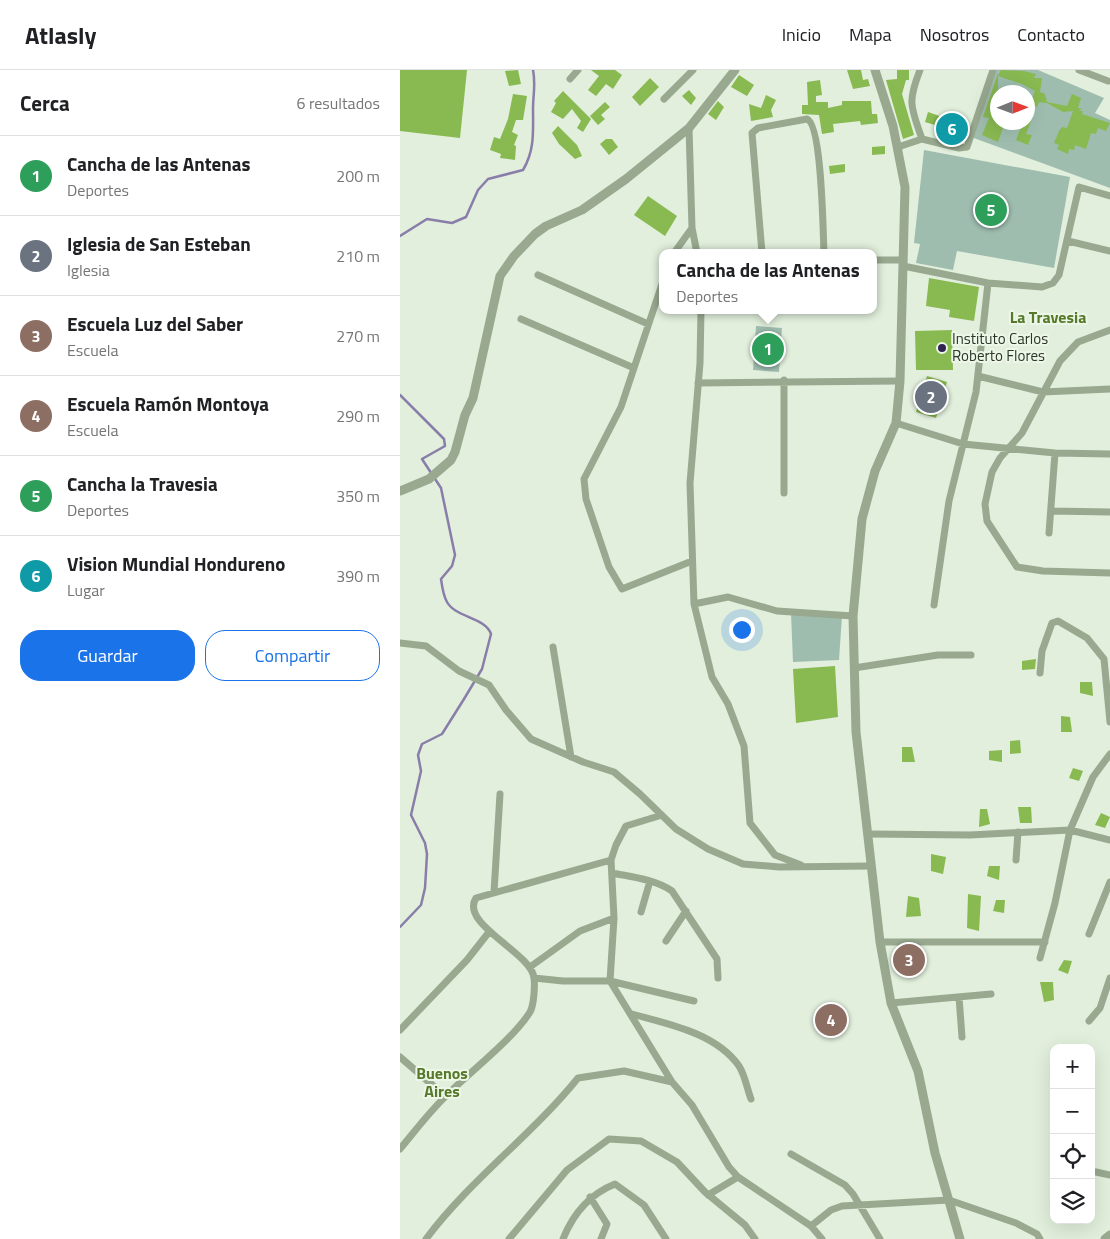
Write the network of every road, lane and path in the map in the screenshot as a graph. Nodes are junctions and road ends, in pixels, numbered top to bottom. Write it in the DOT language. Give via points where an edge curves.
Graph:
graph roads {
  1 [pos="578,70"];
  2 [pos="693,70"];
  3 [pos="734,70"];
  4 [pos="875,70"];
  5 [pos="920,70"];
  6 [pos="993,70"];
  7 [pos="1079,70"];
  8 [pos="570,79"];
  9 [pos="1108,82"];
  10 [pos="664,99"];
  11 [pos="689,128"];
  12 [pos="922,139"];
  13 [pos="898,147"];
  14 [pos="1110,196"];
  15 [pos="692,228"];
  16 [pos="1068,241"];
  17 [pos="677,249"];
  18 [pos="696,249"];
  19 [pos="762,249"];
  20 [pos="824,249"];
  21 [pos="1110,251"];
  22 [pos="877,260"];
  23 [pos="903,263"];
  24 [pos="538,275"];
  25 [pos="988,283"];
  26 [pos="659,292"];
  27 [pos="701,314"];
  28 [pos="521,319"];
  29 [pos="648,324"];
  30 [pos="1110,330"];
  31 [pos="634,368"];
  32 [pos="978,376"];
  33 [pos="784,380"];
  34 [pos="900,381"];
  35 [pos="698,383"];
  36 [pos="1110,389"];
  37 [pos="1043,392"];
  38 [pos="896,423"];
  39 [pos="963,444"];
  40 [pos="1010,449"];
  41 [pos="1055,453"];
  42 [pos="1110,454"];
  43 [pos="400,491"];
  44 [pos="784,493"];
  45 [pos="1051,512"];
  46 [pos="1110,512"];
  47 [pos="1049,533"];
  48 [pos="692,561"];
  49 [pos="1110,573"];
  50 [pos="694,604"];
  51 [pos="934,605"];
  52 [pos="853,616"];
  53 [pos="400,643"];
  54 [pos="552,648"];
  55 [pos="971,655"];
  56 [pos="854,668"];
  57 [pos="1040,673"];
  58 [pos="1110,722"];
  59 [pos="1110,754"];
  60 [pos="570,757"];
  61 [pos="500,794"];
  62 [pos="662,816"];
  63 [pos="1070,830"];
  64 [pos="1018,832"];
  65 [pos="868,834"];
  66 [pos="1110,840"];
  67 [pos="611,860"];
  68 [pos="1016,860"];
  69 [pos="801,866"];
  70 [pos="871,866"];
  71 [pos="612,872"];
  72 [pos="650,881"];
  73 [pos="1110,882"];
  74 [pos="494,892"];
  75 [pos="686,911"];
  76 [pos="641,912"];
  77 [pos="614,918"];
  78 [pos="489,932"];
  79 [pos="1089,934"];
  80 [pos="666,941"];
  81 [pos="880,942"];
  82 [pos="1045,942"];
  83 [pos="1040,958"];
  84 [pos="530,967"];
  85 [pos="534,978"];
  86 [pos="718,978"];
  87 [pos="1110,978"];
  88 [pos="610,981"];
  89 [pos="991,994"];
  90 [pos="959,997"];
  91 [pos="694,1002"];
  92 [pos="891,1003"];
  93 [pos="632,1014"];
  94 [pos="1089,1021"];
  95 [pos="400,1030"];
  96 [pos="962,1037"];
  97 [pos="400,1057"];
  98 [pos="672,1082"];
  99 [pos="445,1096"];
  100 [pos="751,1099"];
  101 [pos="400,1149"];
  102 [pos="791,1154"];
  103 [pos="1096,1172"];
  104 [pos="1110,1175"];
  105 [pos="738,1177"];
  106 [pos="708,1195"];
  107 [pos="590,1198"];
  108 [pos="948,1200"];
  109 [pos="859,1206"];
  110 [pos="811,1226"];
  111 [pos="1110,1235"];
  112 [pos="426,1239"];
  113 [pos="509,1239"];
  114 [pos="563,1239"];
  115 [pos="601,1239"];
  116 [pos="666,1239"];
  117 [pos="755,1239"];
  118 [pos="822,1239"];
  119 [pos="880,1239"];
  120 [pos="960,1239"];
  121 [pos="1040,1239"];
  122 [pos="1105,1239"];
  1 -- 8 [label="street"];
  2 -- 10 [label="street"];
  3 -- 11 [label="street"];
  4 -- 13 [label="street"];
  5 -- 12 [label="street" via="910,97"];
  6 -- 12 [label="street" via="967,147"];
  7 -- 9 [label="street"];
  11 -- 15 [label="street"];
  11 -- 43 [label="street" via="589,205 535,234 514,256 500,276 473,398 455,452 438,472"];
  12 -- 13 [label="street"];
  13 -- 23 [label="street" via="905,188"];
  14 -- 16 [label="street" via="1079,186"];
  15 -- 17 [label="street"];
  15 -- 18 [label="street"];
  16 -- 21 [label="street"];
  16 -- 25 [label="street" via="1059,274 1053,283 1042,287"];
  19 -- 20 [label="street" via="752,133 758,128 807,118 813,124 820,165"];
  22 -- 23 [label="street"];
  23 -- 25 [label="street"];
  23 -- 34 [label="street"];
  24 -- 29 [label="street"];
  25 -- 32 [label="street"];
  26 -- 29 [label="street"];
  27 -- 35 [label="street"];
  28 -- 31 [label="street"];
  29 -- 31 [label="street"];
  30 -- 37 [label="street" via="1078,342 1060,360"];
  31 -- 48 [label="street" via="614,423 584,479 586,499 609,567 622,589"];
  32 -- 37 [label="street"];
  32 -- 39 [label="street"];
  33 -- 34 [label="street"];
  33 -- 35 [label="street"];
  33 -- 44 [label="street"];
  34 -- 38 [label="street"];
  35 -- 48 [label="street" via="690,483"];
  36 -- 37 [label="street"];
  37 -- 40 [label="street"];
  38 -- 39 [label="street"];
  38 -- 52 [label="street" via="875,471 862,519"];
  39 -- 40 [label="street"];
  39 -- 51 [label="street" via="948,501"];
  40 -- 41 [label="street"];
  40 -- 49 [label="street" via="992,472 985,504 987,521 1017,567"];
  41 -- 42 [label="street"];
  41 -- 45 [label="street"];
  45 -- 46 [label="street"];
  45 -- 47 [label="street"];
  48 -- 50 [label="street"];
  50 -- 52 [label="street" via="728,597 777,610"];
  50 -- 69 [label="street" via="712,677 728,704 744,746 750,823 775,855"];
  52 -- 56 [label="street"];
  53 -- 60 [label="street" via="426,646 459,671 489,685 531,738"];
  54 -- 60 [label="street"];
  55 -- 56 [label="street" via="938,655"];
  56 -- 65 [label="street" via="856,732"];
  57 -- 58 [label="street" via="1042,651 1052,623 1058,621 1088,638 1104,660"];
  59 -- 63 [label="street" via="1093,777"];
  60 -- 62 [label="street" via="614,772"];
  61 -- 74 [label="street"];
  62 -- 67 [label="street" via="626,826"];
  62 -- 69 [label="street" via="708,849 743,864"];
  63 -- 64 [label="street"];
  63 -- 66 [label="street"];
  63 -- 82 [label="street"];
  64 -- 65 [label="street"];
  64 -- 68 [label="street"];
  65 -- 70 [label="street"];
  67 -- 71 [label="street"];
  67 -- 74 [label="street"];
  69 -- 70 [label="street"];
  70 -- 81 [label="street"];
  71 -- 72 [label="street"];
  71 -- 77 [label="street"];
  72 -- 75 [label="street" via="672,891"];
  72 -- 76 [label="street"];
  73 -- 79 [label="street"];
  74 -- 78 [label="street" via="476,898 473,903 473,909"];
  75 -- 80 [label="street"];
  75 -- 86 [label="street" via="717,959"];
  77 -- 84 [label="street" via="580,931"];
  77 -- 88 [label="street"];
  78 -- 84 [label="street"];
  78 -- 95 [label="street" via="467,960"];
  81 -- 82 [label="street"];
  81 -- 92 [label="street"];
  82 -- 83 [label="street"];
  84 -- 85 [label="street"];
  85 -- 88 [label="street"];
  85 -- 99 [label="street" via="531,1010 513,1032"];
  87 -- 94 [label="street" via="1100,1008"];
  88 -- 91 [label="street"];
  88 -- 93 [label="street"];
  89 -- 90 [label="street"];
  90 -- 92 [label="street"];
  90 -- 96 [label="street"];
  92 -- 108 [label="street" via="918,1071"];
  93 -- 98 [label="street"];
  93 -- 100 [label="street" via="688,1031 721,1047 739,1067"];
  97 -- 99 [label="street"];
  98 -- 105 [label="street" via="692,1106"];
  98 -- 112 [label="street" via="624,1071 578,1078"];
  99 -- 101 [label="street"];
  102 -- 109 [label="street" via="844,1185"];
  103 -- 104 [label="street"];
  105 -- 106 [label="street"];
  105 -- 110 [label="street"];
  106 -- 113 [label="street" via="677,1162 641,1141 609,1139 567,1170"];
  106 -- 117 [label="street" via="745,1225"];
  107 -- 114 [label="street" via="569,1224"];
  107 -- 115 [label="street" via="607,1224"];
  107 -- 116 [label="street" via="615,1184 644,1205"];
  108 -- 109 [label="street"];
  108 -- 120 [label="street"];
  108 -- 121 [label="street" via="1016,1223"];
  109 -- 110 [label="street" via="831,1210"];
  109 -- 119 [label="street"];
  110 -- 118 [label="street"];
  111 -- 122 [label="street"];
}
